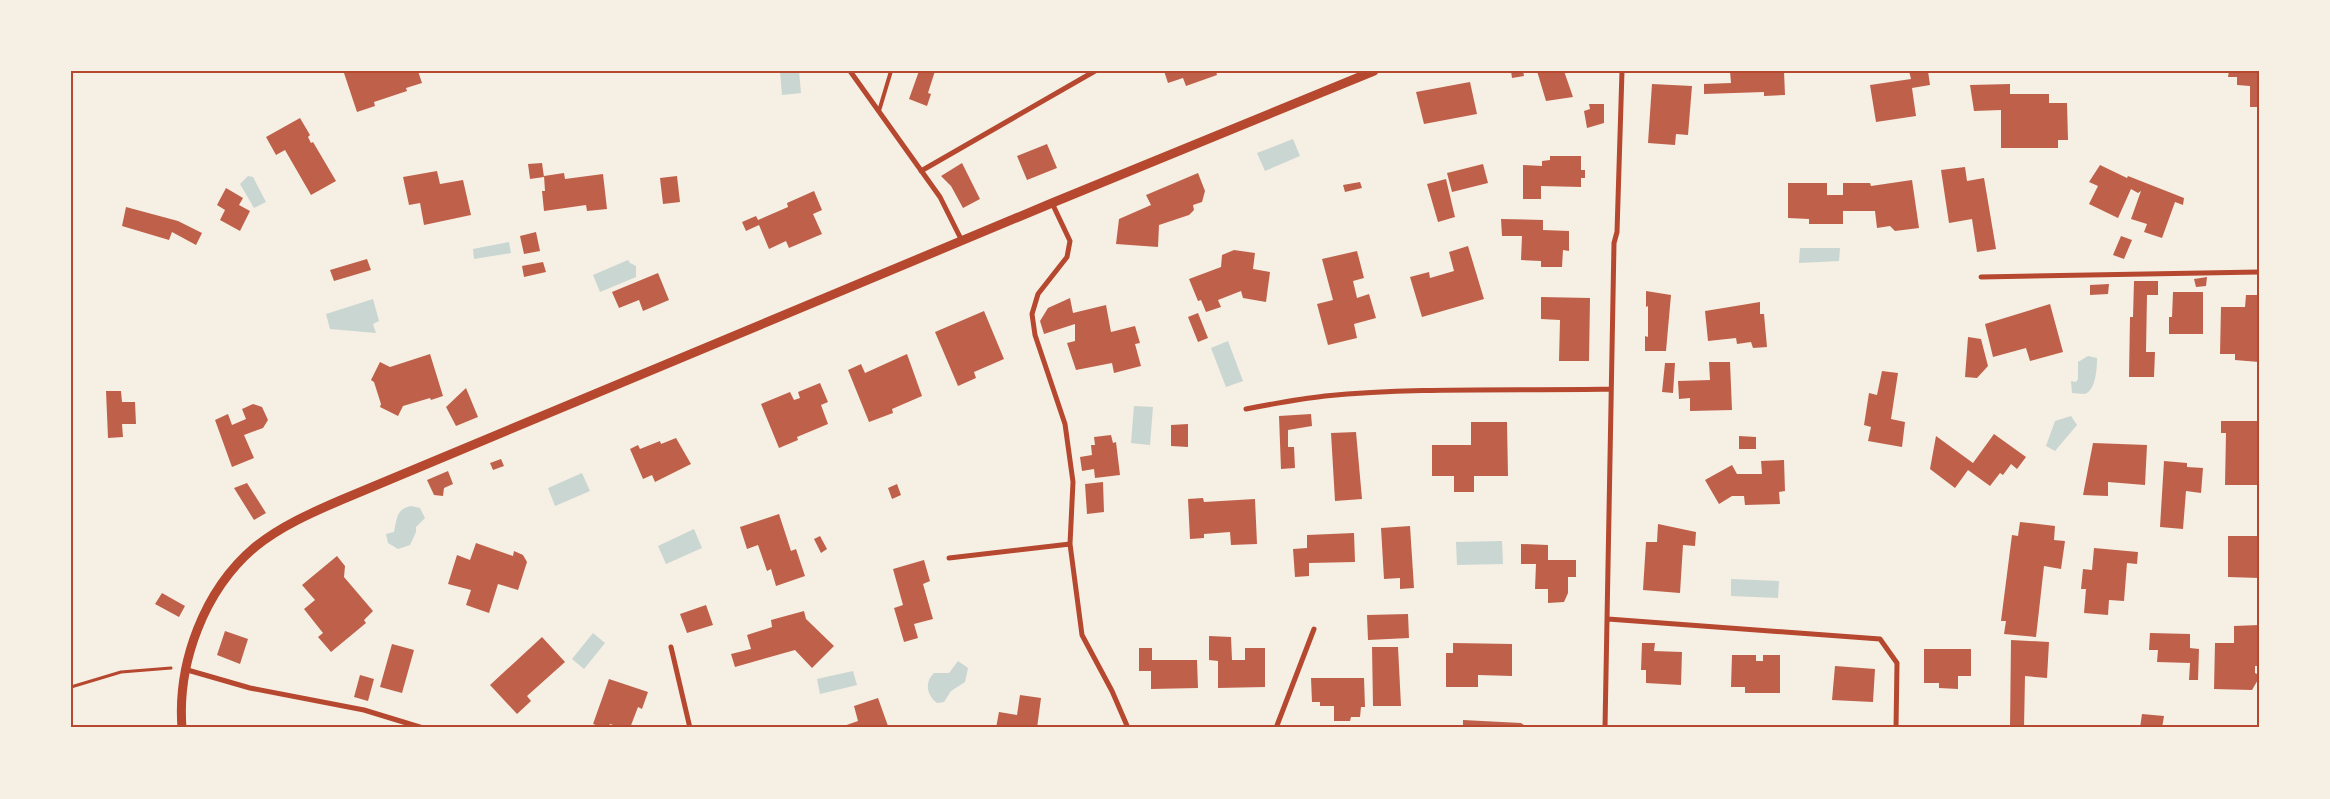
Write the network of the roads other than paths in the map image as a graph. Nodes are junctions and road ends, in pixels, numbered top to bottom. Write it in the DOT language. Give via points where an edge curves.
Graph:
graph roads {
  1 [pos="850,71"];
  2 [pos="891,71"];
  3 [pos="1095,71"];
  4 [pos="1374,71"];
  5 [pos="1622,71"];
  6 [pos="879,111"];
  7 [pos="921,171"];
  8 [pos="1052,203"];
  9 [pos="962,241"];
  10 [pos="2259,272"];
  11 [pos="1982,277"];
  12 [pos="1610,389"];
  13 [pos="1246,409"];
  14 [pos="1070,544"];
  15 [pos="948,558"];
  16 [pos="1608,619"];
  17 [pos="1314,629"];
  18 [pos="671,647"];
  19 [pos="184,669"];
  20 [pos="182,728"];
  21 [pos="423,728"];
  22 [pos="690,728"];
  23 [pos="1128,728"];
  24 [pos="1276,728"];
  25 [pos="1605,728"];
  26 [pos="1896,728"];
  1 -- 6 [label="street"];
  2 -- 6 [label="lane"];
  3 -- 7 [label="street"];
  4 -- 8 [label="street"];
  5 -- 12 [label="street"];
  6 -- 7 [label="street"];
  7 -- 9 [label="street" via="940,197"];
  8 -- 9 [label="street"];
  8 -- 14 [label="street" via="1070,241 1067,257 1038,294 1032,314 1045,371 1065,424 1073,482"];
  9 -- 19 [label="street" via="288,524 254,548 222,586 208,607"];
  10 -- 11 [label="street"];
  12 -- 13 [label="street" via="1472,389 1324,396"];
  12 -- 16 [label="street"];
  14 -- 15 [label="street"];
  14 -- 23 [label="street" via="1082,635"];
  16 -- 25 [label="street"];
  16 -- 26 [label="street" via="1880,639 1897,664"];
  17 -- 24 [label="street"];
  18 -- 22 [label="street"];
  19 -- 20 [label="street" via="180,706"];
  19 -- 21 [label="street" via="250,688 364,710"];
}
